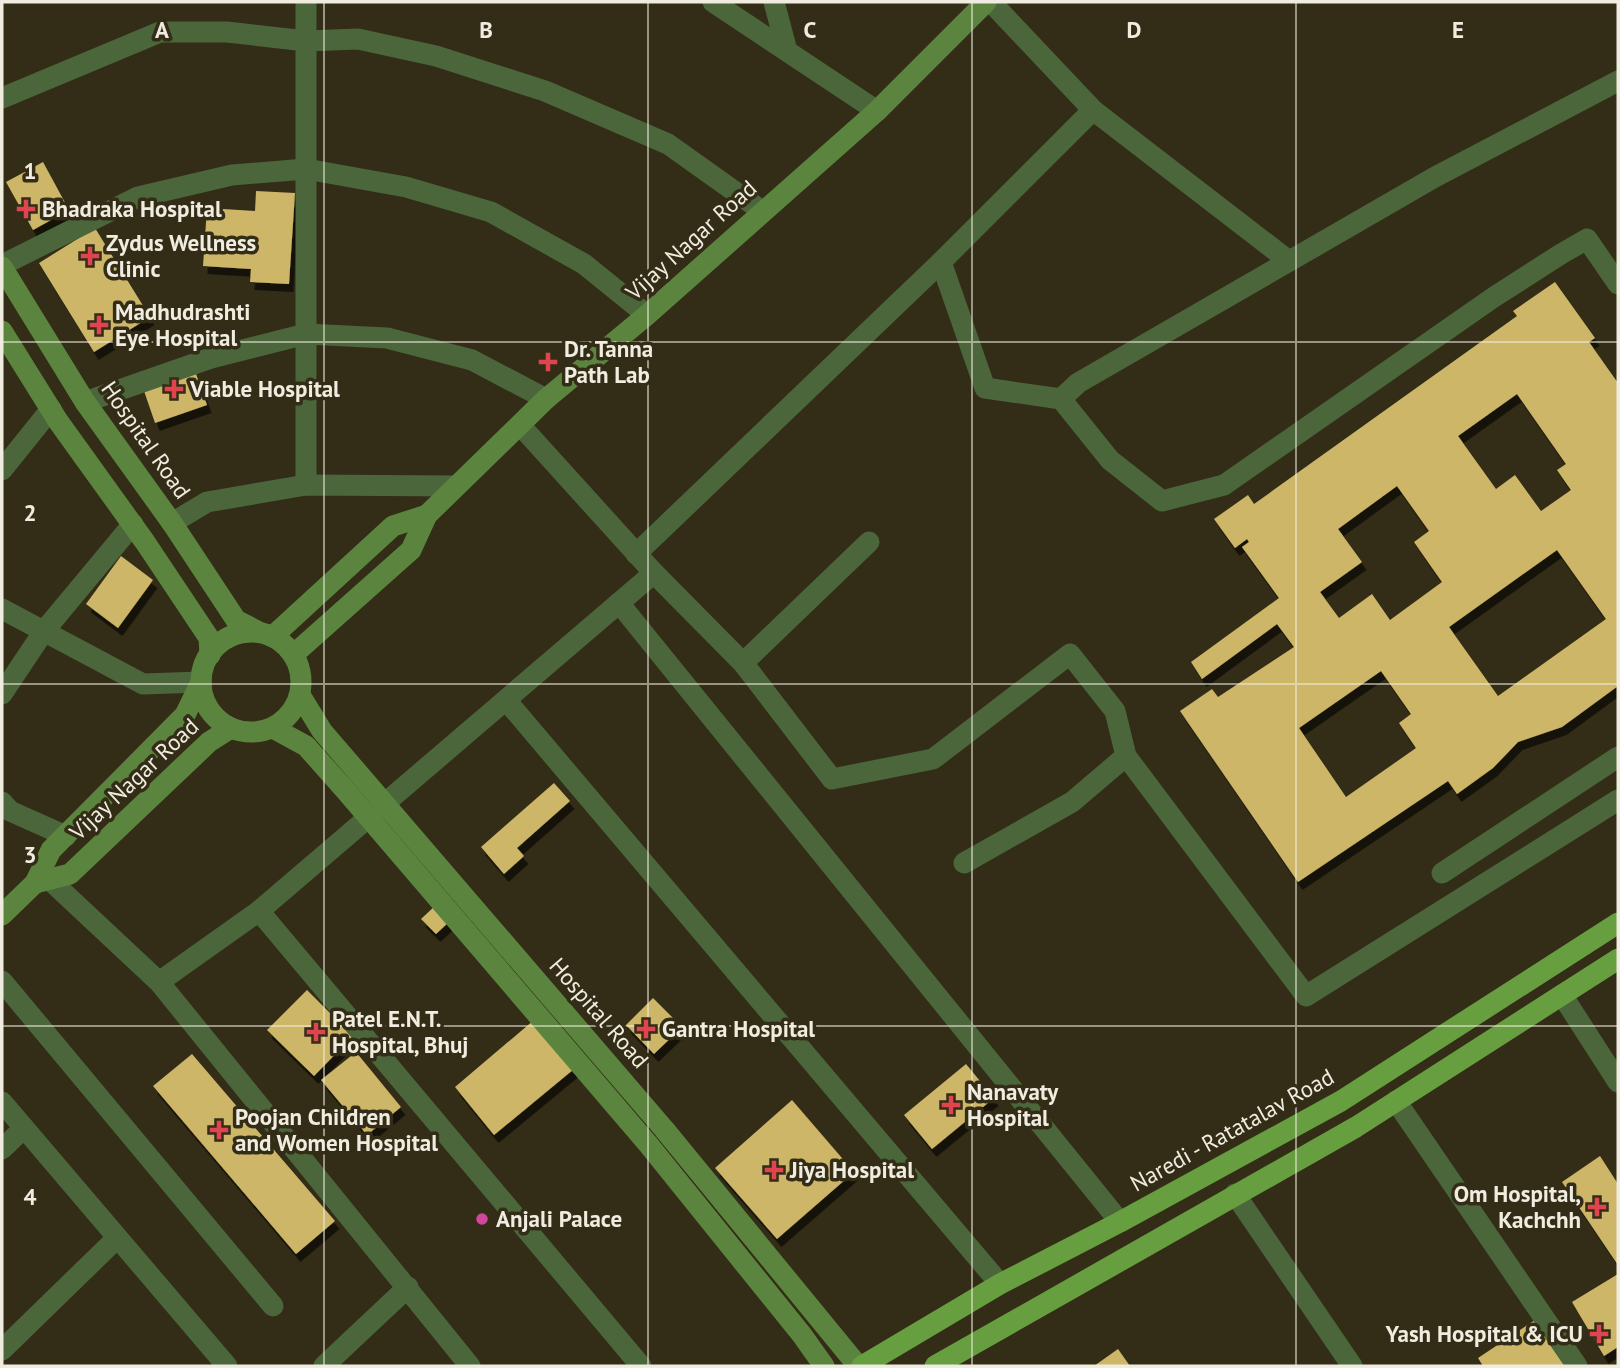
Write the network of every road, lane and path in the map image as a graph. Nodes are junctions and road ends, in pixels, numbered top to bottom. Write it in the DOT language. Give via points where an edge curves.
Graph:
graph roads {
  1 [pos="306,2"];
  2 [pos="713,2"];
  3 [pos="774,2"];
  4 [pos="989,2"];
  5 [pos="306,41"];
  6 [pos="787,51"];
  7 [pos="1618,81"];
  8 [pos="2,98"];
  9 [pos="1093,110"];
  10 [pos="877,111"];
  11 [pos="306,169"];
  12 [pos="762,211"];
  13 [pos="1289,261"];
  14 [pos="941,262"];
  15 [pos="2,266"];
  16 [pos="1618,284"];
  17 [pos="647,315"];
  18 [pos="2,331"];
  19 [pos="306,334"];
  20 [pos="1061,398"];
  21 [pos="546,399"];
  22 [pos="85,402"];
  23 [pos="51,409"];
  24 [pos="520,425"];
  25 [pos="2,470"];
  26 [pos="306,485"];
  27 [pos="456,486"];
  28 [pos="427,515"];
  29 [pos="172,523"];
  30 [pos="133,524"];
  31 [pos="869,542"];
  32 [pos="636,554"];
  33 [pos="653,573"];
  34 [pos="619,603"];
  35 [pos="2,609"];
  36 [pos="44,631"];
  37 [pos="265,635"];
  38 [pos="293,654"];
  39 [pos="210,655"];
  40 [pos="743,663"];
  41 [pos="201,682"];
  42 [pos="2,694"];
  43 [pos="300,695"];
  44 [pos="506,699"];
  45 [pos="273,727"];
  46 [pos="231,728"];
  47 [pos="1126,756"];
  48 [pos="1618,757"];
  49 [pos="1618,800"];
  50 [pos="2,802"];
  51 [pos="385,804"];
  52 [pos="368,817"];
  53 [pos="66,836"];
  54 [pos="964,863"];
  55 [pos="1442,873"];
  56 [pos="43,882"];
  57 [pos="259,911"];
  58 [pos="2,915"];
  59 [pos="1618,923"];
  60 [pos="1618,959"];
  61 [pos="2,981"];
  62 [pos="159,982"];
  63 [pos="1562,995"];
  64 [pos="1618,1082"];
  65 [pos="1396,1101"];
  66 [pos="2,1102"];
  67 [pos="24,1128"];
  68 [pos="2,1149"];
  69 [pos="1236,1194"];
  70 [pos="1120,1222"];
  71 [pos="117,1238"];
  72 [pos="1000,1284"];
  73 [pos="408,1287"];
  74 [pos="273,1306"];
  75 [pos="2,1350"];
  76 [pos="227,1366"];
  77 [pos="324,1366"];
  78 [pos="471,1366"];
  79 [pos="642,1366"];
  80 [pos="824,1366"];
  81 [pos="860,1366"];
  82 [pos="935,1366"];
  83 [pos="1352,1366"];
  84 [pos="1577,1366"];
  1 -- 5 [label="street"];
  2 -- 6 [label="street"];
  3 -- 6 [label="street"];
  4 -- 9 [label="street"];
  4 -- 10 [label="street, Vijay Nagar Road"];
  5 -- 8 [label="street" via="228,32 160,32"];
  5 -- 11 [label="street"];
  5 -- 12 [label="street" via="358,39 436,57 545,91 668,144"];
  6 -- 10 [label="street"];
  7 -- 13 [label="street" via="1435,177"];
  9 -- 13 [label="street"];
  9 -- 14 [label="street"];
  10 -- 12 [label="street, Vijay Nagar Road"];
  11 -- 15 [label="street" via="232,175 138,197"];
  11 -- 17 [label="street" via="406,187 491,212 584,264"];
  11 -- 19 [label="street"];
  12 -- 17 [label="street, Vijay Nagar Road"];
  13 -- 20 [label="street" via="1078,383"];
  14 -- 20 [label="street" via="985,388"];
  14 -- 32 [label="street"];
  15 -- 22 [label="street, Hospital Road"];
  16 -- 20 [label="street" via="1587,239 1494,297 1224,485 1162,501 1110,460"];
  17 -- 21 [label="street, Vijay Nagar Road"];
  18 -- 23 [label="street"];
  19 -- 21 [label="street" via="387,338 472,360"];
  19 -- 22 [label="street" via="211,358"];
  19 -- 26 [label="street"];
  21 -- 24 [label="street, Vijay Nagar Road"];
  22 -- 29 [label="street, Hospital Road"];
  23 -- 25 [label="street"];
  23 -- 30 [label="street"];
  24 -- 27 [label="street, Vijay Nagar Road"];
  24 -- 32 [label="street"];
  26 -- 27 [label="street"];
  26 -- 29 [label="street" via="207,502"];
  27 -- 28 [label="street, Vijay Nagar Road"];
  28 -- 37 [label="street, Vijay Nagar Road" via="393,526"];
  28 -- 38 [label="street, Vijay Nagar Road" via="411,550"];
  29 -- 37 [label="street, Hospital Road" via="236,620"];
  30 -- 36 [label="street"];
  30 -- 39 [label="street" via="209,638"];
  31 -- 40 [label="street"];
  32 -- 33 [label="street"];
  33 -- 34 [label="street"];
  33 -- 40 [label="street"];
  34 -- 44 [label="street"];
  34 -- 70 [label="street"];
  35 -- 36 [label="street"];
  36 -- 41 [label="street" via="143,684"];
  36 -- 42 [label="street"];
  37 -- 38 [label="street"];
  37 -- 39 [label="street" via="231,636"];
  38 -- 43 [label="street" via="302,681"];
  39 -- 41 [label="street"];
  40 -- 47 [label="street" via="832,779 933,759 1070,654 1115,711"];
  41 -- 46 [label="street" via="209,710"];
  41 -- 53 [label="street, Vijay Nagar Road" via="185,715"];
  43 -- 45 [label="street" via="285,720"];
  43 -- 51 [label="street, Hospital Road" via="321,731"];
  44 -- 51 [label="street"];
  44 -- 72 [label="street"];
  45 -- 46 [label="street" via="259,732"];
  45 -- 52 [label="street, Hospital Road" via="306,746"];
  46 -- 56 [label="street, Vijay Nagar Road" via="209,742 70,874"];
  47 -- 49 [label="street" via="1306,996"];
  47 -- 54 [label="street" via="1072,802"];
  48 -- 55 [label="street"];
  50 -- 53 [label="street" via="10,811"];
  51 -- 52 [label="street"];
  51 -- 81 [label="street, Hospital Road"];
  52 -- 57 [label="street"];
  52 -- 80 [label="street, Hospital Road" via="648,1144"];
  53 -- 56 [label="street, Vijay Nagar Road" via="51,850"];
  56 -- 58 [label="street, Vijay Nagar Road"];
  56 -- 62 [label="street"];
  57 -- 62 [label="street"];
  57 -- 79 [label="street"];
  59 -- 70 [label="main road, Naredi - Ratatalav Road" via="1340,1101"];
  60 -- 63 [label="main road"];
  61 -- 74 [label="street"];
  62 -- 73 [label="street"];
  63 -- 64 [label="street"];
  63 -- 65 [label="main road"];
  65 -- 69 [label="main road"];
  65 -- 84 [label="street"];
  66 -- 67 [label="street"];
  67 -- 68 [label="street"];
  67 -- 71 [label="street"];
  69 -- 82 [label="main road"];
  69 -- 83 [label="street"];
  70 -- 72 [label="main road, Naredi - Ratatalav Road"];
  71 -- 75 [label="street"];
  71 -- 76 [label="street"];
  72 -- 81 [label="main road, Naredi - Ratatalav Road"];
  73 -- 77 [label="street"];
  73 -- 78 [label="street"];
}
